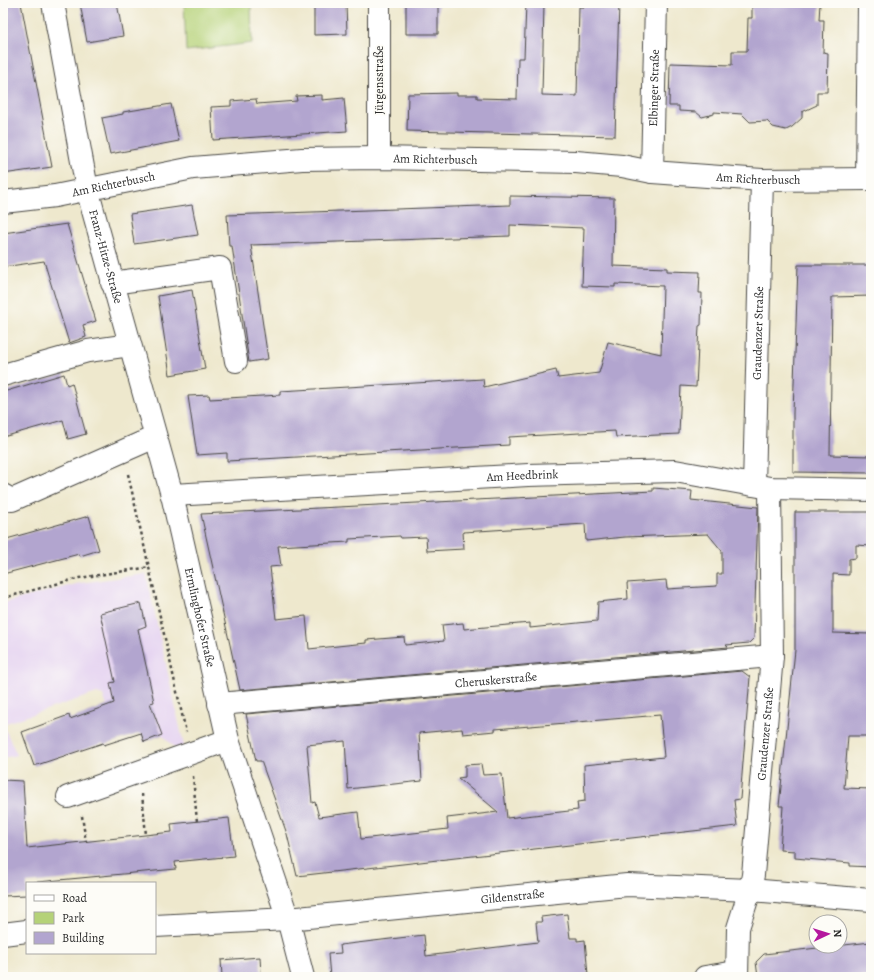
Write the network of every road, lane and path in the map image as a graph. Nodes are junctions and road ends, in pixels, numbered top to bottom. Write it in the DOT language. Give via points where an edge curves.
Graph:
graph roads {
  1 [pos="53,3"];
  2 [pos="380,3"];
  3 [pos="656,3"];
  4 [pos="869,3"];
  5 [pos="379,158"];
  6 [pos="652,172"];
  7 [pos="869,179"];
  8 [pos="762,180"];
  9 [pos="87,189"];
  10 [pos="3,202"];
  11 [pos="112,283"];
  12 [pos="130,345"];
  13 [pos="236,361"];
  14 [pos="3,375"];
  15 [pos="155,436"];
  16 [pos="122,451"];
  17 [pos="762,486"];
  18 [pos="871,490"];
  19 [pos="172,495"];
  20 [pos="7,497"];
  21 [pos="150,567"];
  22 [pos="3,598"];
  23 [pos="772,656"];
  24 [pos="219,704"];
  25 [pos="228,740"];
  26 [pos="190,753"];
  27 [pos="140,772"];
  28 [pos="68,797"];
  29 [pos="197,822"];
  30 [pos="146,835"];
  31 [pos="750,890"];
  32 [pos="871,900"];
  33 [pos="288,919"];
  34 [pos="156,926"];
  35 [pos="26,931"];
  36 [pos="3,934"];
  37 [pos="736,975"];
  38 [pos="303,977"];
  39 [pos="705,977"];
  1 -- 9 [label="street, Franz-Hitze-Straße"];
  2 -- 5 [label="street, Jürgensstraße"];
  3 -- 6 [label="street, Elbinger Straße"];
  4 -- 7 [label="street"];
  5 -- 6 [label="street, Am Richterbusch" via="576,162 622,166"];
  5 -- 9 [label="street, Am Richterbusch" via="302,160 193,168"];
  6 -- 8 [label="street, Am Richterbusch"];
  7 -- 8 [label="street, Am Richterbusch"];
  8 -- 17 [label="street, Graudenzer Straße"];
  9 -- 10 [label="street, Am Richterbusch" via="55,196"];
  9 -- 11 [label="street, Franz-Hitze-Straße"];
  11 -- 12 [label="street, Franz-Hitze-Straße"];
  11 -- 13 [label="street" via="220,268"];
  12 -- 14 [label="street" via="88,351"];
  12 -- 15 [label="street, Franz-Hitze-Straße"];
  15 -- 16 [label="street"];
  15 -- 19 [label="street, Franz-Hitze-Straße"];
  16 -- 20 [label="street"];
  16 -- 21 [label="path"];
  17 -- 18 [label="street, Am Heedbrink"];
  17 -- 19 [label="street, Am Heedbrink" via="675,471 528,475"];
  17 -- 23 [label="street, Graudenzer Straße"];
  19 -- 24 [label="street, Ermlinghofer Straße"];
  21 -- 22 [label="path" via="79,578"];
  21 -- 26 [label="path"];
  23 -- 24 [label="street, Cheruskerstraße"];
  23 -- 31 [label="street, Graudenzer Straße"];
  24 -- 25 [label="street, Ermlinghofer Straße"];
  25 -- 26 [label="street"];
  25 -- 33 [label="street, Ermlinghofer Straße"];
  26 -- 27 [label="street"];
  26 -- 29 [label="path"];
  27 -- 28 [label="street"];
  27 -- 30 [label="path"];
  31 -- 32 [label="street, Gildenstraße"];
  31 -- 33 [label="street, Gildenstraße" via="627,885"];
  31 -- 37 [label="street, Graudenzer Straße" via="738,928"];
  33 -- 34 [label="street, Gildenstraße"];
  33 -- 38 [label="street, Ermlinghofer Straße"];
  35 -- 36 [label="street"];
  37 -- 39 [label="street"];
}
